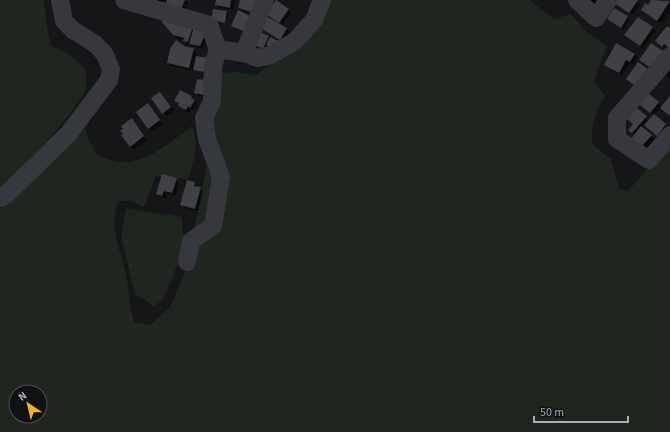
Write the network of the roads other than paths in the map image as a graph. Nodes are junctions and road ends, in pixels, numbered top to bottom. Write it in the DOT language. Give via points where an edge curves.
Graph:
graph roads {
  1 [pos="60,0"];
  2 [pos="124,0"];
  3 [pos="266,0"];
  4 [pos="322,0"];
  5 [pos="577,0"];
  6 [pos="608,0"];
  7 [pos="218,49"];
  8 [pos="244,53"];
  9 [pos="670,56"];
  10 [pos="670,134"];
  11 [pos="0,198"];
  12 [pos="187,262"];
  1 -- 11 [label="street" via="64,21 104,53 111,69 109,80 68,133"];
  2 -- 7 [label="street" via="209,25"];
  3 -- 8 [label="street"];
  4 -- 8 [label="street" via="314,20 295,41 271,55 258,58"];
  5 -- 6 [label="street" via="596,18"];
  7 -- 8 [label="street"];
  7 -- 12 [label="street" via="213,67 212,102 204,118 207,139 221,177 213,226 191,241"];
  9 -- 10 [label="street" via="617,118 617,139 649,160"];
}
